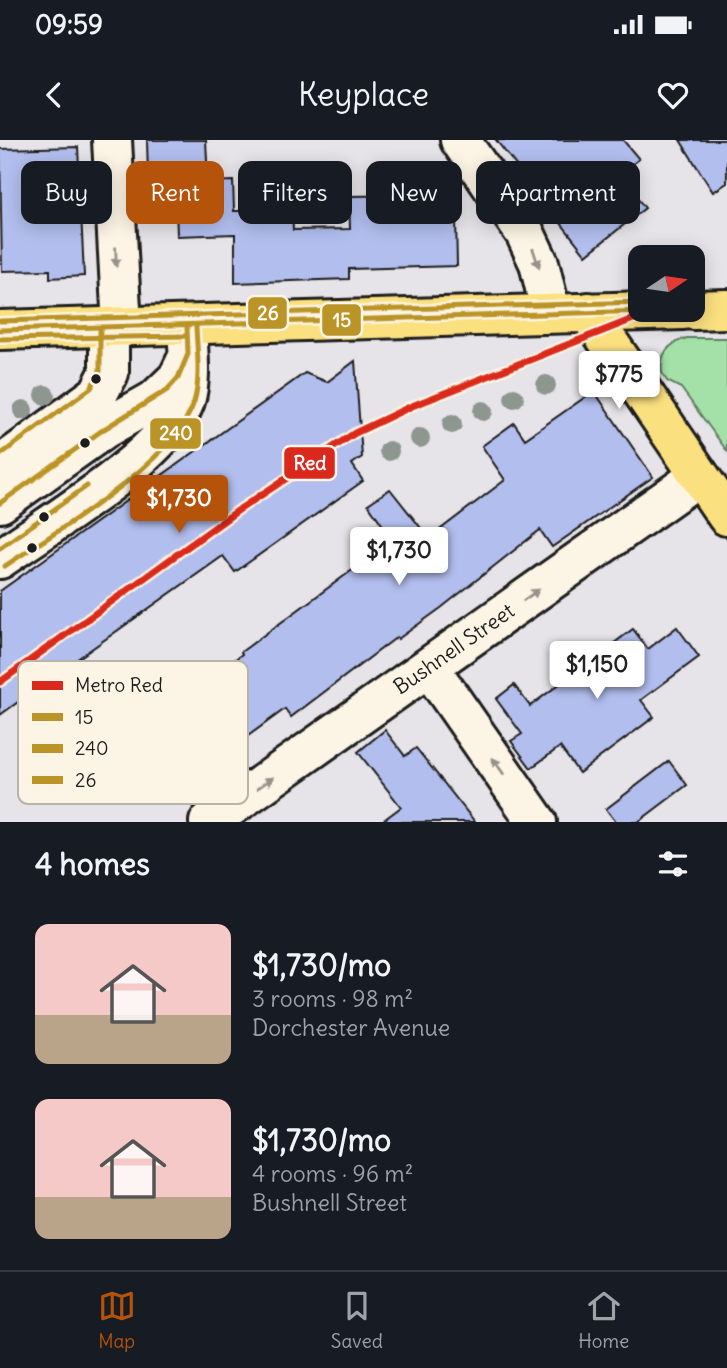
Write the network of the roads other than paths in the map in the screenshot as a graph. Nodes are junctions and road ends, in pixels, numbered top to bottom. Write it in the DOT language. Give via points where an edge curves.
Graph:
graph roads {
  1 [pos="112,140"];
  2 [pos="460,140"];
  3 [pos="727,309"];
  4 [pos="705,310"];
  5 [pos="628,311"];
  6 [pos="570,313"];
  7 [pos="115,328"];
  8 [pos="0,330"];
  9 [pos="187,341"];
  10 [pos="0,466"];
  11 [pos="699,476"];
  12 [pos="0,503"];
  13 [pos="727,516"];
  14 [pos="0,559"];
  15 [pos="429,667"];
  16 [pos="248,795"];
  17 [pos="235,804"];
  18 [pos="209,822"];
  19 [pos="537,822"];
  1 -- 7 [label="street, one-way"];
  2 -- 6 [label="street, one-way" via="526,233"];
  3 -- 4 [label="main road"];
  5 -- 6 [label="main road"];
  6 -- 9 [label="main road"];
  6 -- 11 [label="main road"];
  7 -- 8 [label="main road"];
  7 -- 9 [label="main road"];
  7 -- 10 [label="street" via="109,373 98,394"];
  9 -- 12 [label="street" via="178,378 155,400 104,429"];
  9 -- 14 [label="street" via="184,404 161,439 130,467"];
  11 -- 13 [label="main road"];
  15 -- 11 [label="street, Bushnell Street, one-way"];
  16 -- 15 [label="street, Bushnell Street, one-way"];
  19 -- 15 [label="street, one-way"];
  18 -- 17 [label="street, Bushnell Street, one-way"];
}
